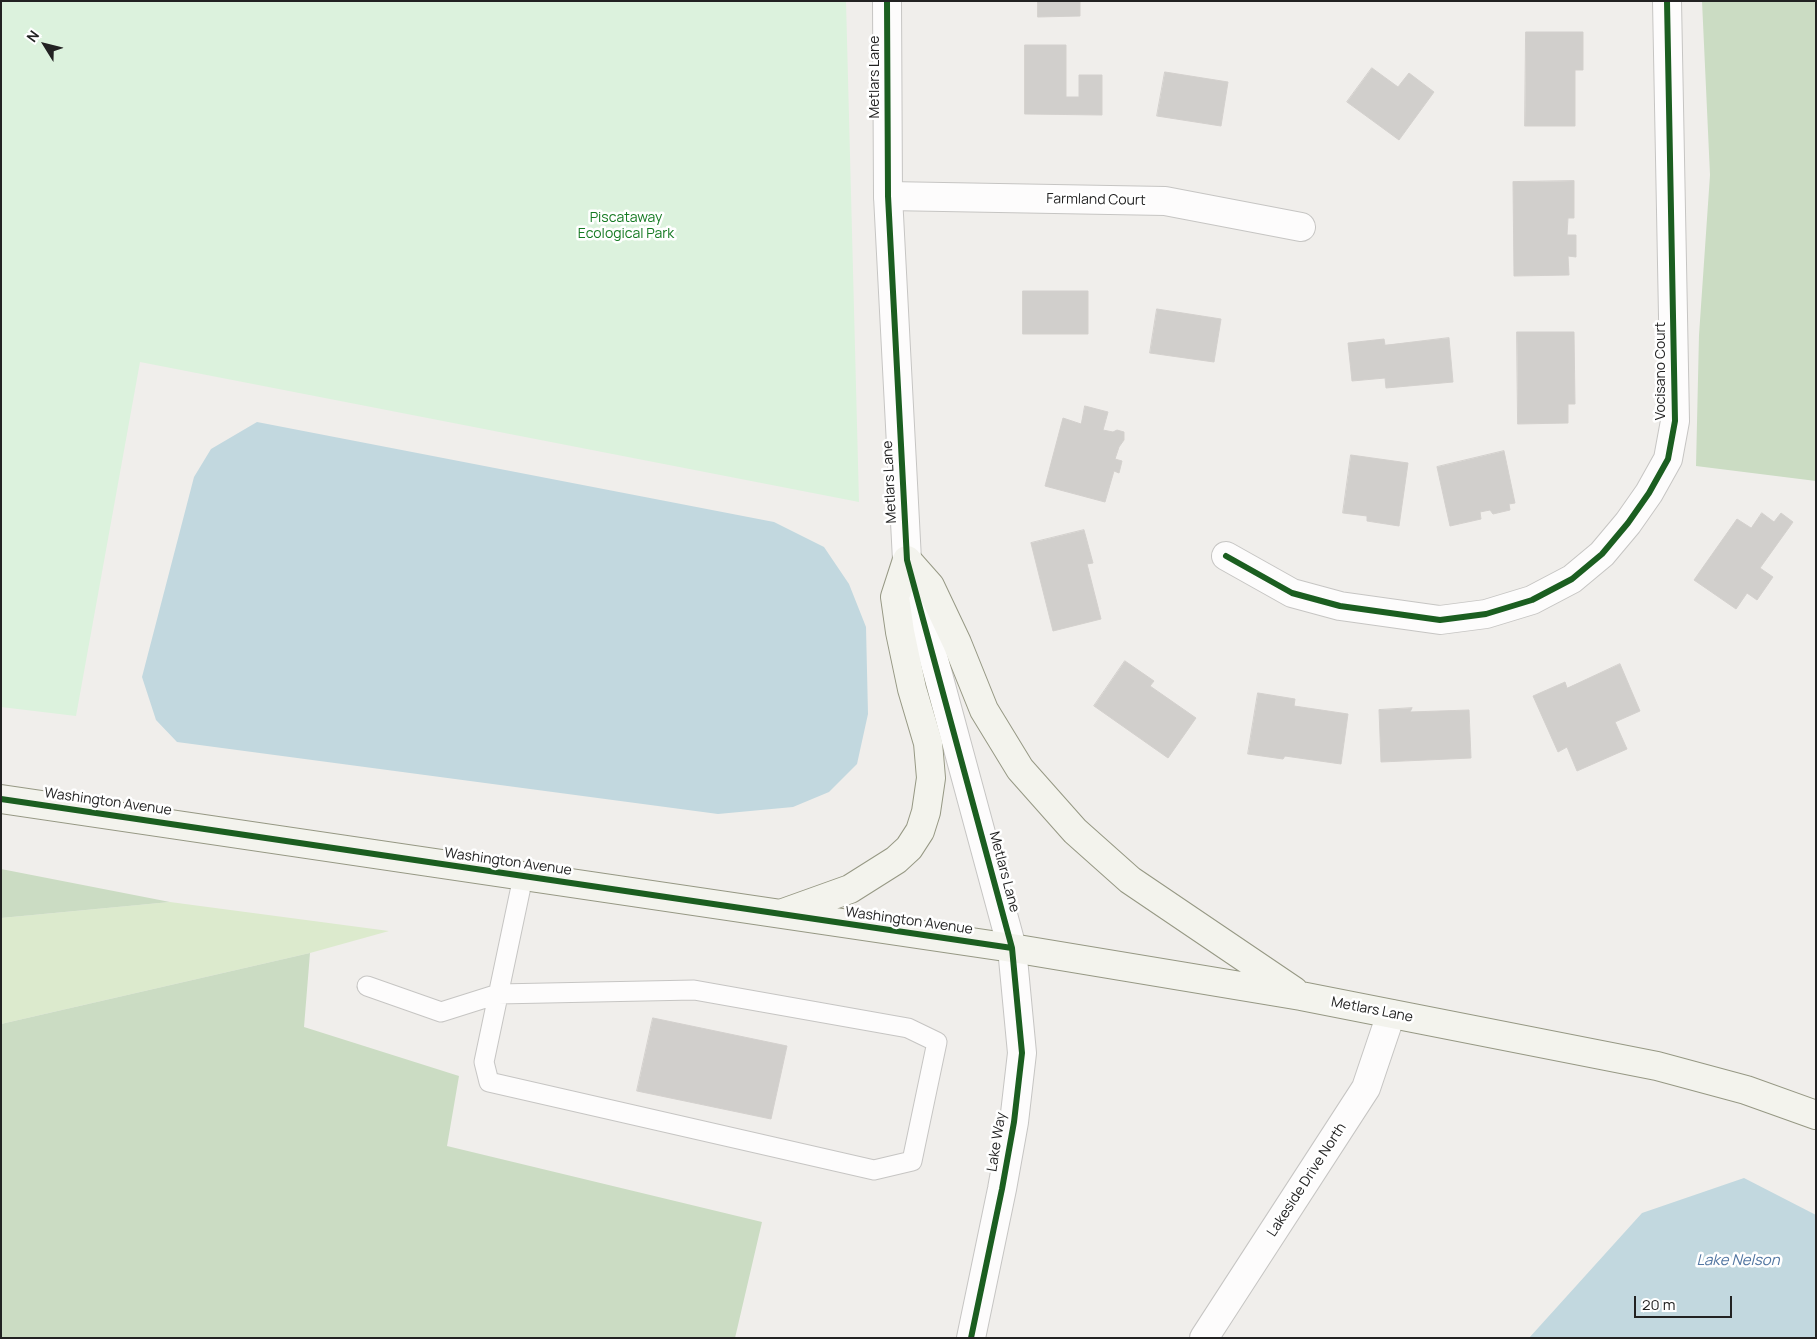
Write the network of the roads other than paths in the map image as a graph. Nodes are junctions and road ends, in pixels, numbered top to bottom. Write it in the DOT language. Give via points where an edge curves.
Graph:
graph roads {
  1 [pos="887,1"];
  2 [pos="1667,1"];
  3 [pos="888,196"];
  4 [pos="1301,226"];
  5 [pos="1226,556"];
  6 [pos="906,560"];
  7 [pos="1,799"];
  8 [pos="523,877"];
  9 [pos="780,914"];
  10 [pos="1012,948"];
  11 [pos="367,986"];
  12 [pos="498,994"];
  13 [pos="1301,996"];
  14 [pos="1391,1014"];
  15 [pos="1816,1115"];
  16 [pos="971,1338"];
  17 [pos="1204,1338"];
  1 -- 3 [label="street, Metlars Lane"];
  2 -- 5 [label="street, Vocisano Court" via="1675,421 1668,459 1628,523 1602,554 1572,579 1532,600 1486,614 1440,620 1340,606 1292,593"];
  3 -- 4 [label="street, Farmland Court" via="1165,201"];
  3 -- 6 [label="street, Metlars Lane"];
  6 -- 9 [label="main road" via="895,597 912,689 928,743 931,778 920,832 896,860 850,889"];
  6 -- 10 [label="street, Metlars Lane"];
  6 -- 13 [label="main road" via="930,586 984,710 1020,769 1075,831 1130,880"];
  7 -- 8 [label="main road, Washington Avenue"];
  8 -- 9 [label="main road, Washington Avenue"];
  8 -- 12 [label="lane"];
  9 -- 10 [label="main road, Washington Avenue"];
  10 -- 13 [label="main road, Metlars Lane"];
  10 -- 16 [label="street, Lake Way" via="1022,1053 1004,1179"];
  11 -- 12 [label="lane" via="441,1012"];
  12 -- 12 [label="lane" via="484,1062 489,1082 874,1170 912,1161 937,1042 908,1028 694,990"];
  13 -- 14 [label="main road, Metlars Lane"];
  14 -- 15 [label="main road, Metlars Lane" via="1657,1066 1746,1090"];
  14 -- 17 [label="street, Lakeside Drive North" via="1366,1088"];
}
